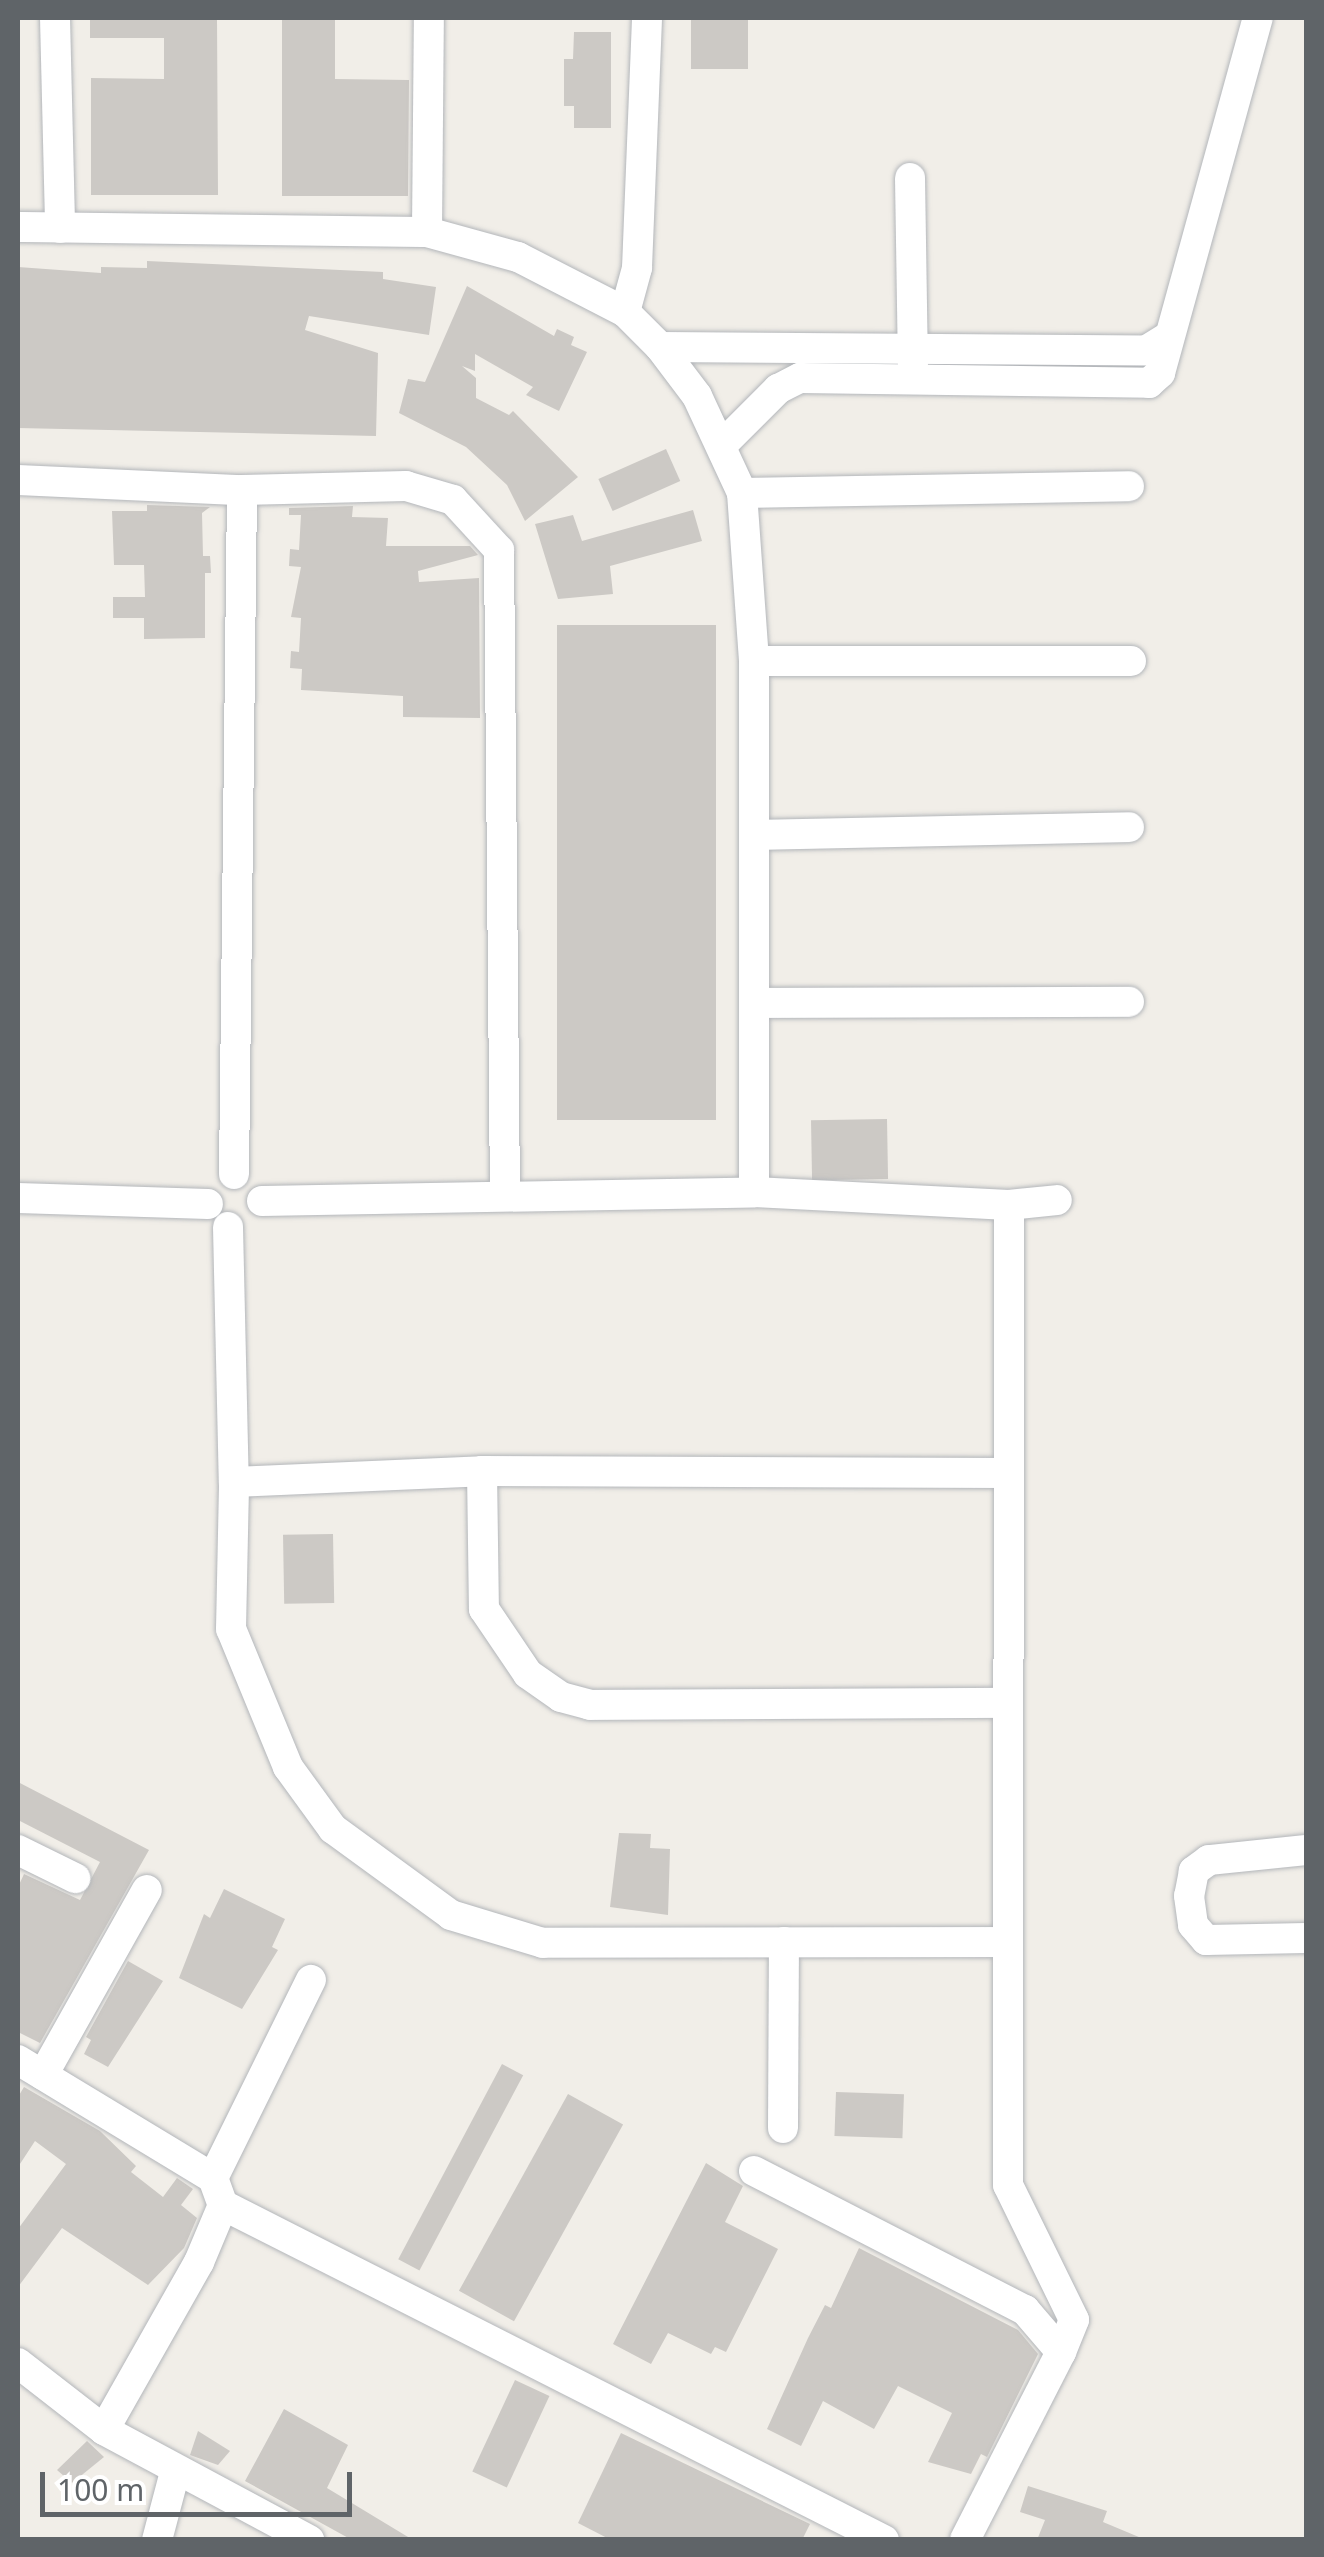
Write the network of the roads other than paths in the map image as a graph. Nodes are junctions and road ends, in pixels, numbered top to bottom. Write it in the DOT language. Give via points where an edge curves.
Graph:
graph roads {
  1 [pos="54,18"];
  2 [pos="428,18"];
  3 [pos="647,18"];
  4 [pos="1258,18"];
  5 [pos="910,178"];
  6 [pos="18,227"];
  7 [pos="60,228"];
  8 [pos="427,232"];
  9 [pos="625,312"];
  10 [pos="1169,336"];
  11 [pos="660,347"];
  12 [pos="1067,349"];
  13 [pos="913,362"];
  14 [pos="1068,380"];
  15 [pos="723,444"];
  16 [pos="18,480"];
  17 [pos="1129,486"];
  18 [pos="242,490"];
  19 [pos="742,493"];
  20 [pos="754,661"];
  21 [pos="1131,661"];
  22 [pos="1129,827"];
  23 [pos="756,835"];
  24 [pos="758,1002"];
  25 [pos="1129,1002"];
  26 [pos="234,1174"];
  27 [pos="754,1192"];
  28 [pos="505,1196"];
  29 [pos="18,1198"];
  30 [pos="1056,1200"];
  31 [pos="262,1201"];
  32 [pos="1010,1205"];
  33 [pos="218,1216"];
  34 [pos="482,1472"];
  35 [pos="1006,1474"];
  36 [pos="234,1482"];
  37 [pos="1005,1703"];
  38 [pos="18,1850"];
  39 [pos="1306,1850"];
  40 [pos="74,1878"];
  41 [pos="148,1890"];
  42 [pos="1306,1938"];
  43 [pos="784,1942"];
  44 [pos="1005,1942"];
  45 [pos="311,1980"];
  46 [pos="30,2068"];
  47 [pos="783,2128"];
  48 [pos="754,2171"];
  49 [pos="218,2191"];
  50 [pos="1061,2352"];
  51 [pos="24,2382"];
  52 [pos="104,2430"];
  53 [pos="175,2472"];
  54 [pos="157,2540"];
  55 [pos="308,2540"];
  56 [pos="884,2540"];
  57 [pos="965,2540"];
  1 -- 7 [label="street"];
  2 -- 8 [label="street"];
  3 -- 9 [label="street" via="637,268"];
  4 -- 10 [label="street"];
  5 -- 13 [label="street"];
  6 -- 7 [label="street"];
  7 -- 8 [label="street"];
  8 -- 9 [label="street" via="518,256"];
  9 -- 11 [label="street"];
  10 -- 12 [label="street" via="1147,350"];
  10 -- 14 [label="street" via="1160,373 1149,384"];
  11 -- 13 [label="street"];
  11 -- 15 [label="street"];
  12 -- 13 [label="street"];
  12 -- 14 [label="street"];
  13 -- 14 [label="street"];
  13 -- 15 [label="street" via="800,378 778,390"];
  15 -- 19 [label="street"];
  16 -- 18 [label="street"];
  17 -- 19 [label="street"];
  18 -- 26 [label="street"];
  18 -- 28 [label="street" via="406,486 453,500 499,550"];
  19 -- 20 [label="street"];
  20 -- 21 [label="street"];
  20 -- 23 [label="street"];
  22 -- 23 [label="street"];
  23 -- 24 [label="street"];
  24 -- 25 [label="street"];
  24 -- 27 [label="street"];
  26 -- 31 [label="street" via="254,1181"];
  26 -- 33 [label="street" via="214,1183"];
  27 -- 28 [label="street" via="634,1199"];
  27 -- 32 [label="street"];
  28 -- 31 [label="street"];
  29 -- 33 [label="street"];
  30 -- 32 [label="street"];
  31 -- 33 [label="street" via="255,1219"];
  32 -- 35 [label="street"];
  33 -- 36 [label="street"];
  34 -- 35 [label="street"];
  34 -- 36 [label="street"];
  34 -- 37 [label="street" via="484,1609 528,1674 561,1696 590,1705"];
  35 -- 37 [label="street"];
  36 -- 43 [label="street" via="231,1630 288,1767 333,1828 451,1915 543,1942"];
  37 -- 44 [label="street"];
  38 -- 40 [label="street"];
  39 -- 42 [label="street" via="1209,1860 1194,1871 1189,1896 1193,1925 1206,1940"];
  41 -- 46 [label="street"];
  43 -- 44 [label="street"];
  43 -- 47 [label="street"];
  44 -- 50 [label="street" via="1008,2184 1074,2320"];
  45 -- 49 [label="street"];
  46 -- 49 [label="street"];
  48 -- 50 [label="street" via="1025,2310 1045,2325"];
  49 -- 52 [label="street" via="199,2262"];
  49 -- 56 [label="street"];
  50 -- 57 [label="street"];
  51 -- 52 [label="street"];
  52 -- 53 [label="street"];
  53 -- 54 [label="street"];
  53 -- 55 [label="street"];
}
